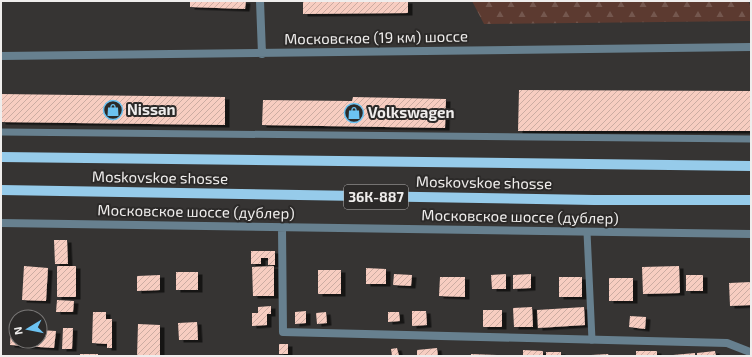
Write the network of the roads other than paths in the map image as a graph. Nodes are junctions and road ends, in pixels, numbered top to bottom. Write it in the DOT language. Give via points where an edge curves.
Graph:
graph roads {
  1 [pos="260,1"];
  2 [pos="751,47"];
  3 [pos="262,54"];
  4 [pos="1,56"];
  5 [pos="1,132"];
  6 [pos="751,139"];
  7 [pos="1,157"];
  8 [pos="751,166"];
  9 [pos="1,190"];
  10 [pos="751,200"];
  11 [pos="1,224"];
  12 [pos="282,227"];
  13 [pos="587,232"];
  14 [pos="751,234"];
  15 [pos="592,340"];
  16 [pos="751,353"];
  1 -- 3 [label="street"];
  2 -- 3 [label="street, Московское (19 км) шоссе"];
  3 -- 4 [label="street, Московское (19 км) шоссе"];
  5 -- 6 [label="lane"];
  7 -- 8 [label="main road, Moskovskoe shosse"];
  9 -- 10 [label="main road, Moskovskoe shosse / 36К-887" via="594,200"];
  11 -- 12 [label="street, Московское шоссе (дублер)"];
  12 -- 13 [label="street, Московское шоссе (дублер)"];
  12 -- 15 [label="street" via="283,332"];
  13 -- 14 [label="street, Московское шоссе (дублер)"];
  13 -- 15 [label="lane"];
  15 -- 16 [label="street" via="727,343"];
}
